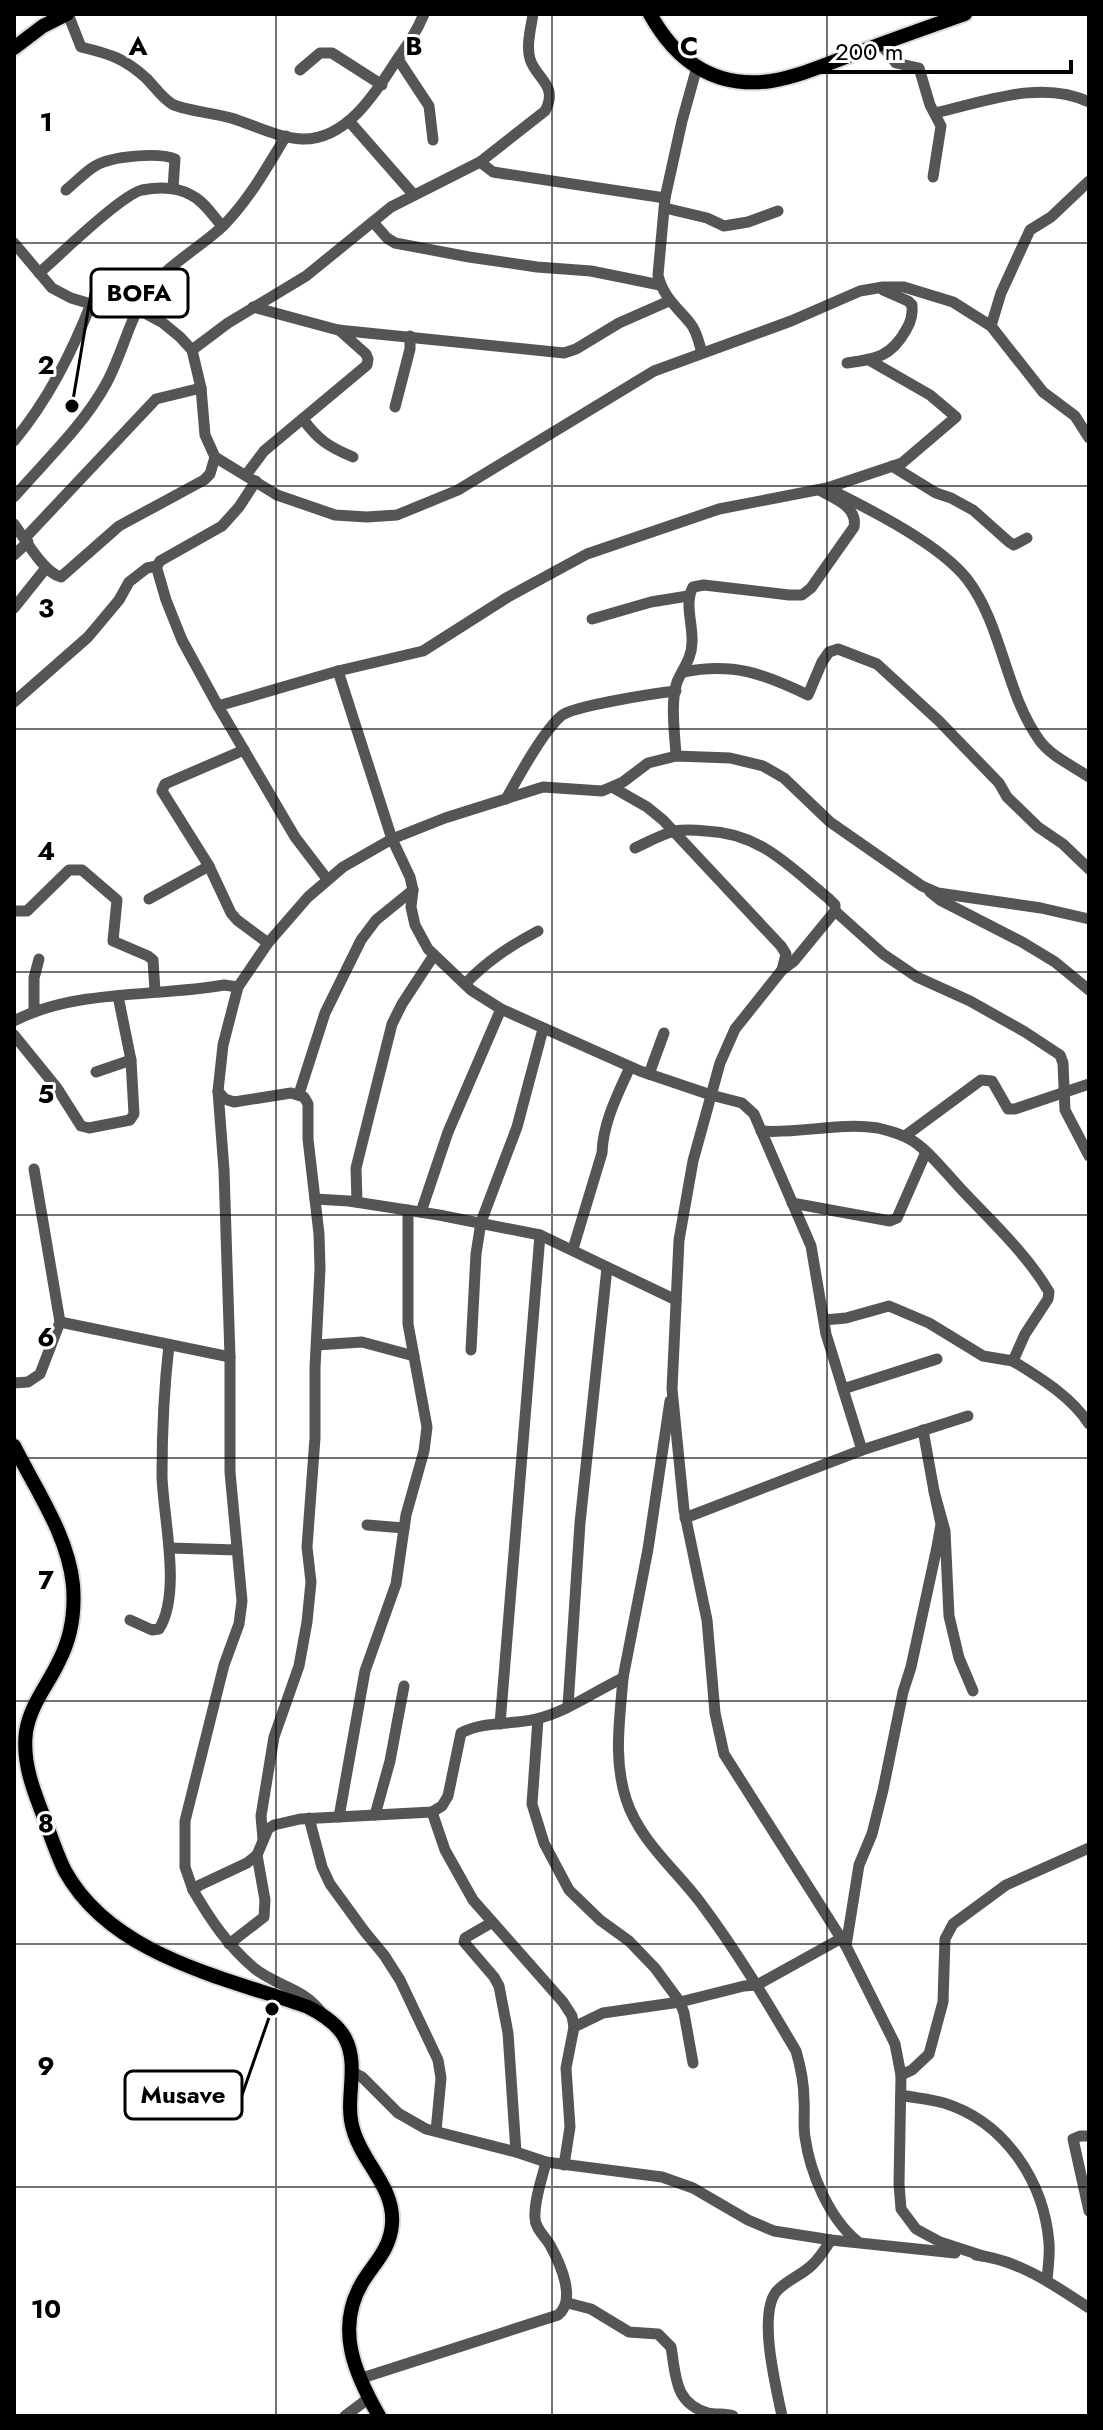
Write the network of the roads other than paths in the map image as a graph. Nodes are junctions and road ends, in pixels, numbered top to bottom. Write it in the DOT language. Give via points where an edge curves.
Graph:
graph roads {
  1 [pos="424,14"];
  2 [pos="533,14"];
  3 [pos="650,14"];
  4 [pos="965,14"];
  5 [pos="62,15"];
  6 [pos="881,44"];
  7 [pos="14,48"];
  8 [pos="398,59"];
  9 [pos="697,67"];
  10 [pos="300,70"];
  11 [pos="382,85"];
  12 [pos="1089,102"];
  13 [pos="935,113"];
  14 [pos="349,121"];
  15 [pos="286,136"];
  16 [pos="433,140"];
  17 [pos="480,162"];
  18 [pos="933,177"];
  19 [pos="1089,181"];
  20 [pos="173,188"];
  21 [pos="66,190"];
  22 [pos="413,194"];
  23 [pos="665,203"];
  24 [pos="778,211"];
  25 [pos="373,222"];
  26 [pos="222,226"];
  27 [pos="14,243"];
  28 [pos="39,273"];
  29 [pos="660,285"];
  30 [pos="879,288"];
  31 [pos="669,301"];
  32 [pos="91,304"];
  33 [pos="253,307"];
  34 [pos="137,309"];
  35 [pos="991,326"];
  36 [pos="338,330"];
  37 [pos="410,336"];
  38 [pos="192,350"];
  39 [pos="702,353"];
  40 [pos="869,360"];
  41 [pos="847,363"];
  42 [pos="201,388"];
  43 [pos="395,407"];
  44 [pos="303,419"];
  45 [pos="1089,438"];
  46 [pos="14,441"];
  47 [pos="215,457"];
  48 [pos="353,457"];
  49 [pos="892,466"];
  50 [pos="251,478"];
  51 [pos="823,489"];
  52 [pos="14,497"];
  53 [pos="14,524"];
  54 [pos="1027,538"];
  55 [pos="26,540"];
  56 [pos="14,555"];
  57 [pos="157,566"];
  58 [pos="46,568"];
  59 [pos="688,596"];
  60 [pos="14,608"];
  61 [pos="592,619"];
  62 [pos="338,671"];
  63 [pos="683,672"];
  64 [pos="676,691"];
  65 [pos="14,702"];
  66 [pos="218,706"];
  67 [pos="244,750"];
  68 [pos="676,756"];
  69 [pos="1089,777"];
  70 [pos="612,787"];
  71 [pos="506,799"];
  72 [pos="675,831"];
  73 [pos="392,839"];
  74 [pos="635,848"];
  75 [pos="209,866"];
  76 [pos="1089,869"];
  77 [pos="327,879"];
  78 [pos="926,888"];
  79 [pos="413,890"];
  80 [pos="149,899"];
  81 [pos="14,911"];
  82 [pos="835,911"];
  83 [pos="1089,919"];
  84 [pos="538,931"];
  85 [pos="268,943"];
  86 [pos="434,955"];
  87 [pos="39,959"];
  88 [pos="782,970"];
  89 [pos="465,984"];
  90 [pos="238,987"];
  91 [pos="1089,990"];
  92 [pos="155,991"];
  93 [pos="118,996"];
  94 [pos="501,1009"];
  95 [pos="34,1011"];
  96 [pos="14,1021"];
  97 [pos="543,1029"];
  98 [pos="664,1033"];
  99 [pos="14,1035"];
  100 [pos="131,1060"];
  101 [pos="630,1067"];
  102 [pos="96,1072"];
  103 [pos="649,1074"];
  104 [pos="1089,1084"];
  105 [pos="218,1091"];
  106 [pos="1064,1093"];
  107 [pos="299,1094"];
  108 [pos="711,1095"];
  109 [pos="761,1131"];
  110 [pos="905,1136"];
  111 [pos="926,1152"];
  112 [pos="1089,1156"];
  113 [pos="34,1169"];
  114 [pos="315,1199"];
  115 [pos="357,1202"];
  116 [pos="792,1203"];
  117 [pos="408,1210"];
  118 [pos="421,1212"];
  119 [pos="481,1222"];
  120 [pos="540,1235"];
  121 [pos="573,1249"];
  122 [pos="607,1268"];
  123 [pos="676,1300"];
  124 [pos="824,1320"];
  125 [pos="60,1322"];
  126 [pos="169,1345"];
  127 [pos="317,1345"];
  128 [pos="471,1350"];
  129 [pos="414,1356"];
  130 [pos="230,1357"];
  131 [pos="937,1359"];
  132 [pos="1013,1361"];
  133 [pos="14,1383"];
  134 [pos="672,1389"];
  135 [pos="843,1389"];
  136 [pos="968,1416"];
  137 [pos="1089,1424"];
  138 [pos="923,1430"];
  139 [pos="14,1446"];
  140 [pos="862,1450"];
  141 [pos="934,1491"];
  142 [pos="685,1518"];
  143 [pos="367,1525"];
  144 [pos="404,1528"];
  145 [pos="170,1548"];
  146 [pos="237,1550"];
  147 [pos="130,1620"];
  148 [pos="623,1678"];
  149 [pos="404,1686"];
  150 [pos="973,1691"];
  151 [pos="568,1706"];
  152 [pos="538,1719"];
  153 [pos="500,1724"];
  154 [pos="432,1812"];
  155 [pos="375,1815"];
  156 [pos="339,1817"];
  157 [pos="309,1818"];
  158 [pos="263,1839"];
  159 [pos="1089,1848"];
  160 [pos="257,1855"];
  161 [pos="193,1890"];
  162 [pos="491,1923"];
  163 [pos="843,1942"];
  164 [pos="229,1944"];
  165 [pos="757,1985"];
  166 [pos="680,2002"];
  167 [pos="321,2014"];
  168 [pos="574,2027"];
  169 [pos="693,2063"];
  170 [pos="352,2072"];
  171 [pos="901,2075"];
  172 [pos="901,2095"];
  173 [pos="436,2131"];
  174 [pos="1089,2136"];
  175 [pos="516,2152"];
  176 [pos="546,2162"];
  177 [pos="564,2165"];
  178 [pos="1089,2211"];
  179 [pos="831,2240"];
  180 [pos="857,2242"];
  181 [pos="983,2256"];
  182 [pos="1047,2280"];
  183 [pos="567,2301"];
  184 [pos="1089,2308"];
  185 [pos="359,2379"];
  186 [pos="369,2398"];
  187 [pos="345,2416"];
  188 [pos="379,2416"];
  189 [pos="733,2416"];
  190 [pos="782,2416"];
  1 -- 8 [label="street"];
  2 -- 17 [label="street" via="529,52 548,87 548,107"];
  3 -- 9 [label="main road" via="662,36"];
  4 -- 6 [label="main road"];
  5 -- 7 [label="main road"];
  5 -- 15 [label="street" via="81,47 117,56 172,104"];
  6 -- 9 [label="main road" via="772,81 726,79"];
  6 -- 13 [label="street" via="896,63 919,68"];
  8 -- 11 [label="street"];
  8 -- 16 [label="street" via="429,106"];
  9 -- 23 [label="street"];
  10 -- 11 [label="street" via="320,53 332,53"];
  11 -- 14 [label="street"];
  12 -- 13 [label="street" via="1074,94 1038,92"];
  13 -- 18 [label="street" via="941,126"];
  14 -- 15 [label="street" via="324,136"];
  14 -- 22 [label="street"];
  15 -- 26 [label="street" via="255,187"];
  17 -- 22 [label="street"];
  17 -- 23 [label="street" via="493,172"];
  19 -- 35 [label="street" via="1030,230"];
  20 -- 21 [label="street" via="175,159 161,156 103,162"];
  20 -- 26 [label="street" via="195,196"];
  20 -- 28 [label="street" via="139,190"];
  22 -- 25 [label="street"];
  23 -- 24 [label="street" via="724,226"];
  23 -- 29 [label="street"];
  25 -- 29 [label="street" via="395,243"];
  25 -- 33 [label="street" via="306,276"];
  26 -- 34 [label="street" via="163,274"];
  27 -- 28 [label="street"];
  28 -- 32 [label="street" via="52,288"];
  29 -- 31 [label="street"];
  30 -- 35 [label="street" via="904,287 953,302"];
  30 -- 39 [label="street"];
  30 -- 40 [label="street" via="908,301 913,312 893,350"];
  31 -- 37 [label="street" via="564,353"];
  31 -- 39 [label="street" via="692,325"];
  32 -- 34 [label="street"];
  32 -- 46 [label="street" via="37,414"];
  33 -- 36 [label="street"];
  33 -- 38 [label="street"];
  34 -- 38 [label="street" via="163,323"];
  34 -- 52 [label="street" via="106,386"];
  35 -- 45 [label="street" via="1043,392 1075,416"];
  36 -- 37 [label="street"];
  36 -- 44 [label="street" via="366,354 367,365"];
  37 -- 43 [label="street"];
  38 -- 42 [label="street"];
  39 -- 50 [label="street" via="654,371 458,490 397,515 335,515 277,495"];
  40 -- 41 [label="street"];
  40 -- 49 [label="street" via="930,395 956,417"];
  42 -- 47 [label="street" via="205,435"];
  42 -- 55 [label="street" via="156,399"];
  44 -- 48 [label="street" via="317,437"];
  44 -- 50 [label="street" via="264,451"];
  47 -- 50 [label="street"];
  47 -- 58 [label="street" via="204,480 119,526 65,575 56,577"];
  49 -- 51 [label="street"];
  49 -- 54 [label="street" via="973,510 1014,545"];
  50 -- 57 [label="street" via="239,507 222,526"];
  51 -- 59 [label="street" via="855,520 811,588 789,595 704,585 693,587"];
  51 -- 62 [label="street" via="719,509 587,554 423,651"];
  51 -- 69 [label="street" via="917,538 968,580 1041,742"];
  53 -- 55 [label="street"];
  55 -- 56 [label="street"];
  55 -- 58 [label="street"];
  57 -- 65 [label="street" via="129,582 88,637"];
  57 -- 66 [label="street" via="182,640"];
  58 -- 60 [label="street"];
  59 -- 61 [label="street"];
  59 -- 63 [label="street" via="693,644"];
  62 -- 66 [label="street"];
  62 -- 73 [label="street"];
  63 -- 64 [label="street"];
  63 -- 76 [label="street" via="755,672 808,695 829,652 838,649 877,664 949,731 1038,827"];
  64 -- 68 [label="street"];
  64 -- 71 [label="street" via="563,714"];
  66 -- 67 [label="street"];
  67 -- 75 [label="street" via="162,788"];
  67 -- 77 [label="street" via="295,837"];
  68 -- 70 [label="street" via="648,763"];
  68 -- 78 [label="street" via="730,758 763,766 784,778 830,822"];
  70 -- 71 [label="street" via="543,787"];
  70 -- 72 [label="street"];
  71 -- 73 [label="street"];
  72 -- 74 [label="street"];
  72 -- 82 [label="street" via="726,832 759,843 828,898"];
  72 -- 88 [label="street" via="781,946 786,954"];
  73 -- 77 [label="street"];
  73 -- 79 [label="street"];
  75 -- 80 [label="street"];
  75 -- 85 [label="street" via="237,920"];
  77 -- 85 [label="street"];
  78 -- 83 [label="street"];
  78 -- 91 [label="street" via="1055,962"];
  79 -- 86 [label="street" via="415,925"];
  79 -- 107 [label="street" via="376,920 361,940 325,1013"];
  81 -- 92 [label="street" via="27,911 69,870 82,870 117,900 113,941 153,960"];
  82 -- 88 [label="street"];
  82 -- 106 [label="street" via="917,977 970,1001 1060,1055"];
  84 -- 89 [label="street" via="504,950"];
  85 -- 90 [label="street"];
  86 -- 89 [label="street"];
  86 -- 115 [label="street" via="392,1024 356,1168"];
  87 -- 95 [label="street"];
  88 -- 108 [label="street" via="735,1029"];
  89 -- 94 [label="street"];
  90 -- 92 [label="street"];
  90 -- 105 [label="street"];
  92 -- 93 [label="street"];
  93 -- 95 [label="street"];
  93 -- 100 [label="street"];
  94 -- 97 [label="street"];
  94 -- 118 [label="street" via="448,1132"];
  95 -- 96 [label="street"];
  97 -- 101 [label="street"];
  97 -- 119 [label="street" via="517,1127"];
  98 -- 103 [label="street"];
  99 -- 100 [label="street" via="57,1088 77,1123 89,1128 133,1117"];
  100 -- 102 [label="street"];
  101 -- 103 [label="street"];
  101 -- 121 [label="street" via="613,1106"];
  103 -- 108 [label="street"];
  104 -- 106 [label="street"];
  105 -- 107 [label="street" via="234,1102"];
  105 -- 130 [label="street"];
  106 -- 110 [label="street" via="1008,1109 987,1079"];
  106 -- 112 [label="street" via="1065,1110"];
  107 -- 114 [label="street" via="308,1104"];
  108 -- 109 [label="street" via="742,1103"];
  108 -- 123 [label="street" via="679,1240"];
  109 -- 110 [label="street" via="844,1126"];
  109 -- 116 [label="street"];
  110 -- 111 [label="street"];
  111 -- 116 [label="street" via="902,1209 890,1221"];
  111 -- 132 [label="street" via="1049,1292"];
  113 -- 125 [label="street"];
  114 -- 115 [label="street"];
  114 -- 127 [label="street" via="320,1269"];
  115 -- 117 [label="street"];
  116 -- 124 [label="street" via="811,1246"];
  117 -- 118 [label="street"];
  117 -- 129 [label="street" via="408,1324"];
  118 -- 119 [label="street"];
  119 -- 120 [label="street"];
  119 -- 128 [label="street"];
  120 -- 121 [label="street"];
  120 -- 153 [label="street"];
  121 -- 122 [label="street"];
  122 -- 123 [label="street"];
  122 -- 151 [label="street" via="578,1537"];
  123 -- 134 [label="street"];
  124 -- 132 [label="street" via="889,1306 983,1356"];
  124 -- 135 [label="street"];
  125 -- 126 [label="street"];
  125 -- 133 [label="street" via="40,1374"];
  126 -- 130 [label="street"];
  126 -- 145 [label="street" via="162,1481"];
  127 -- 129 [label="street" via="362,1342"];
  127 -- 158 [label="street" via="307,1622 299,1666 274,1737 261,1816"];
  129 -- 144 [label="street" via="427,1427"];
  130 -- 146 [label="street" via="230,1472"];
  131 -- 135 [label="street"];
  132 -- 137 [label="street" via="1073,1404"];
  134 -- 142 [label="street"];
  134 -- 148 [label="street"];
  135 -- 140 [label="street"];
  136 -- 138 [label="street"];
  138 -- 140 [label="street"];
  138 -- 141 [label="street"];
  139 -- 167 [label="main road" via="67,1553 73,1583 68,1636 30,1715 26,1746 37,1800 65,1870 97,1911 139,1942 214,1978"];
  140 -- 142 [label="street"];
  141 -- 150 [label="street" via="945,1531 949,1616"];
  141 -- 163 [label="street" via="941,1524 937,1547 880,1804 859,1865"];
  142 -- 163 [label="street" via="707,1620 721,1746"];
  143 -- 144 [label="street"];
  144 -- 156 [label="street" via="396,1584 365,1671"];
  145 -- 146 [label="street"];
  145 -- 147 [label="street" via="162,1625 152,1630"];
  146 -- 161 [label="street" via="239,1624 185,1821 185,1867"];
  148 -- 151 [label="street"];
  148 -- 165 [label="street" via="617,1744 626,1801 646,1838 698,1899"];
  149 -- 155 [label="street"];
  151 -- 152 [label="street"];
  152 -- 153 [label="street"];
  152 -- 166 [label="street" via="532,1804 544,1843 569,1890 629,1941"];
  153 -- 154 [label="street" via="461,1733 448,1796"];
  154 -- 155 [label="street"];
  154 -- 162 [label="street" via="456,1871"];
  155 -- 156 [label="street"];
  156 -- 157 [label="street"];
  157 -- 158 [label="street" via="274,1825"];
  157 -- 173 [label="street" via="330,1884 392,1968 438,2060"];
  158 -- 160 [label="street"];
  159 -- 171 [label="street" via="1006,1885 953,1924 945,1939 943,2002 929,2054"];
  160 -- 161 [label="street"];
  160 -- 164 [label="street" via="264,1917"];
  161 -- 164 [label="street"];
  162 -- 168 [label="street" via="563,2002"];
  162 -- 175 [label="street" via="464,1942 499,1986 508,2033"];
  163 -- 165 [label="street"];
  163 -- 171 [label="street" via="895,2044"];
  164 -- 167 [label="street" via="261,1973 314,2002"];
  165 -- 166 [label="street"];
  165 -- 180 [label="street" via="796,2051 802,2071 804,2136 813,2169 828,2203"];
  166 -- 168 [label="street" via="603,2013"];
  166 -- 169 [label="street"];
  167 -- 170 [label="main road" via="344,2036"];
  168 -- 177 [label="street" via="566,2068 570,2127"];
  170 -- 173 [label="street" via="398,2113"];
  170 -- 185 [label="main road" via="351,2125 388,2195 392,2224 386,2250 362,2283 350,2316 348,2339"];
  171 -- 172 [label="street"];
  172 -- 181 [label="street" via="901,2209 916,2229"];
  172 -- 182 [label="street" via="943,2102 984,2122 1024,2163 1046,2219"];
  173 -- 175 [label="street"];
  174 -- 178 [label="street" via="1073,2139"];
  175 -- 176 [label="street"];
  176 -- 177 [label="street"];
  176 -- 183 [label="street" via="534,2216 556,2259"];
  177 -- 179 [label="street" via="662,2177 774,2231"];
  179 -- 180 [label="street"];
  179 -- 190 [label="street" via="811,2267 772,2299 768,2350"];
  180 -- 181 [label="street"];
  181 -- 182 [label="street"];
  182 -- 184 [label="street"];
  183 -- 185 [label="street" via="558,2315"];
  183 -- 189 [label="street" via="629,2332 658,2334 671,2347 675,2380 686,2402"];
  185 -- 186 [label="main road"];
  186 -- 187 [label="street"];
  186 -- 188 [label="main road"];
}
